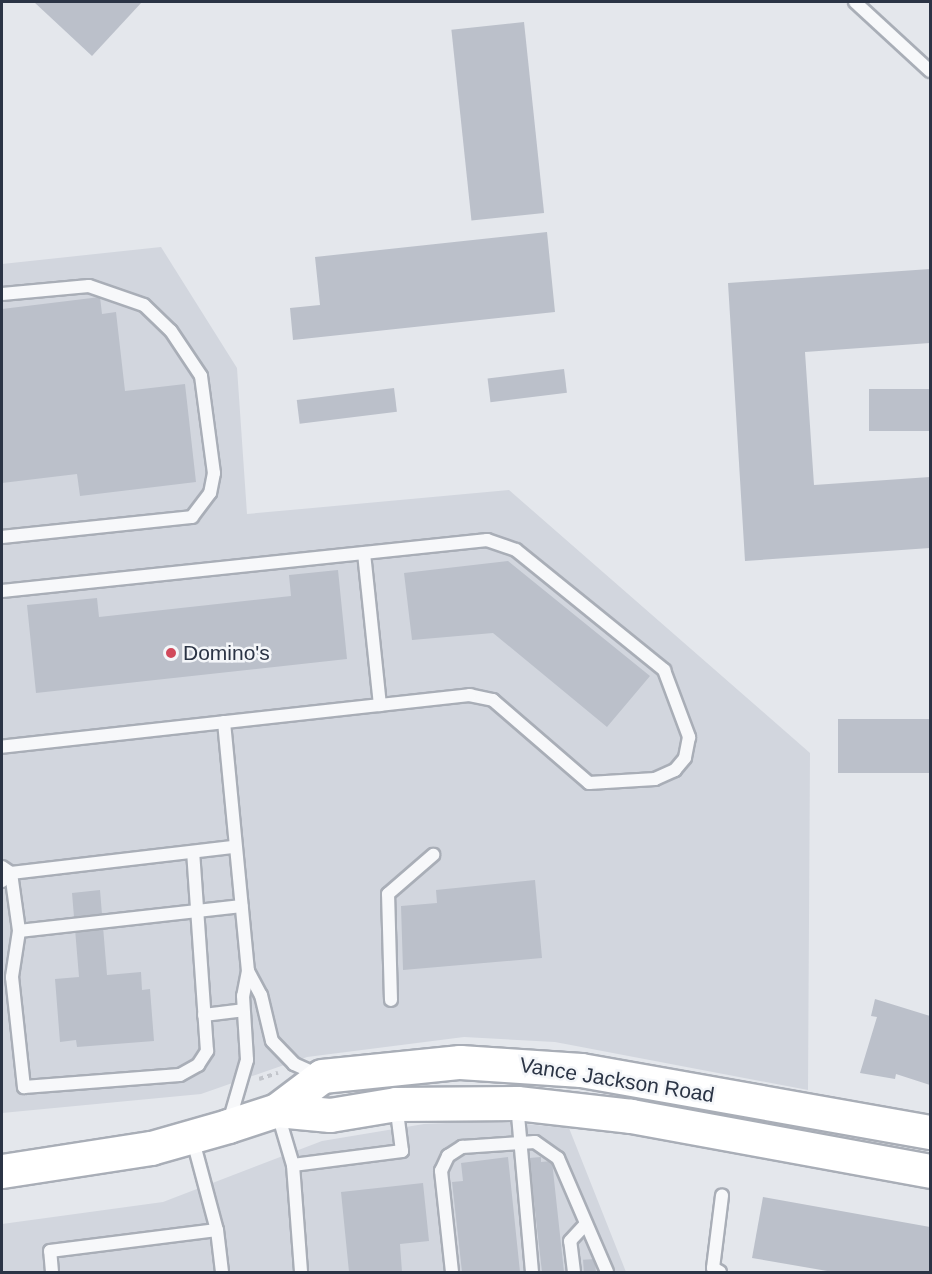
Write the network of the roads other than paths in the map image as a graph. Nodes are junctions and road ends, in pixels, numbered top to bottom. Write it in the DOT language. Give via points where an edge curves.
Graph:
graph roads {
  1 [pos="855,2"];
  2 [pos="930,71"];
  3 [pos="2,294"];
  4 [pos="2,537"];
  5 [pos="363,553"];
  6 [pos="2,591"];
  7 [pos="380,705"];
  8 [pos="224,722"];
  9 [pos="2,747"];
  10 [pos="234,847"];
  11 [pos="193,852"];
  12 [pos="433,855"];
  13 [pos="5,874"];
  14 [pos="242,906"];
  15 [pos="197,911"];
  16 [pos="19,931"];
  17 [pos="248,971"];
  18 [pos="391,1000"];
  19 [pos="243,1010"];
  20 [pos="204,1015"];
  21 [pos="322,1076"];
  22 [pos="517,1102"];
  23 [pos="396,1104"];
  24 [pos="277,1110"];
  25 [pos="228,1126"];
  26 [pos="930,1132"];
  27 [pos="191,1136"];
  28 [pos="519,1143"];
  29 [pos="293,1165"];
  30 [pos="2,1171"];
  31 [pos="930,1171"];
  32 [pos="722,1196"];
  33 [pos="586,1224"];
  34 [pos="217,1230"];
  35 [pos="52,1272"];
  36 [pos="222,1272"];
  37 [pos="301,1272"];
  38 [pos="452,1272"];
  39 [pos="532,1272"];
  40 [pos="574,1272"];
  41 [pos="607,1272"];
  42 [pos="720,1272"];
  1 -- 2 [label="lane"];
  3 -- 4 [label="lane" via="89,286 144,305 171,331 201,376 214,473 210,493 192,517"];
  5 -- 6 [label="lane"];
  5 -- 7 [label="lane"];
  5 -- 7 [label="lane" via="487,540 516,550 664,670 689,737 685,758 675,770 655,779 590,783 493,700 470,695"];
  7 -- 8 [label="lane"];
  8 -- 9 [label="lane"];
  8 -- 10 [label="lane"];
  10 -- 11 [label="lane"];
  10 -- 14 [label="lane"];
  11 -- 13 [label="lane"];
  11 -- 15 [label="lane"];
  12 -- 18 [label="lane" via="388,894"];
  13 -- 16 [label="lane"];
  14 -- 15 [label="lane"];
  14 -- 17 [label="lane"];
  15 -- 16 [label="lane"];
  15 -- 20 [label="lane"];
  16 -- 20 [label="lane" via="12,977 24,1087 180,1075 198,1065 207,1051"];
  17 -- 19 [label="lane"];
  17 -- 21 [label="lane" via="261,995 272,1041 294,1064"];
  19 -- 20 [label="lane"];
  19 -- 25 [label="lane" via="248,1060"];
  21 -- 24 [label="main road, Vance Jackson Road"];
  21 -- 26 [label="main road, Vance Jackson Road" via="460,1062 523,1064"];
  22 -- 23 [label="main road, Vance Jackson Road"];
  22 -- 28 [label="lane"];
  22 -- 31 [label="main road, Vance Jackson Road" via="631,1116"];
  23 -- 24 [label="main road, Vance Jackson Road" via="330,1115"];
  23 -- 29 [label="lane" via="402,1151"];
  24 -- 25 [label="main road, Vance Jackson Road"];
  24 -- 29 [label="lane"];
  25 -- 27 [label="main road, Vance Jackson Road"];
  27 -- 30 [label="main road, Vance Jackson Road" via="78,1162"];
  27 -- 34 [label="lane"];
  28 -- 33 [label="lane" via="546,1145 558,1158"];
  28 -- 38 [label="lane" via="462,1147 448,1156 441,1171"];
  28 -- 39 [label="lane"];
  29 -- 37 [label="lane"];
  32 -- 42 [label="lane" via="713,1268"];
  33 -- 40 [label="lane" via="570,1241"];
  33 -- 41 [label="lane"];
  34 -- 35 [label="lane" via="50,1251"];
  34 -- 36 [label="lane"];
}
